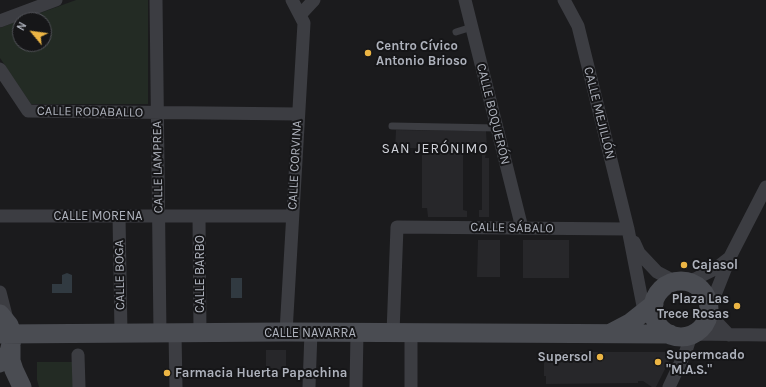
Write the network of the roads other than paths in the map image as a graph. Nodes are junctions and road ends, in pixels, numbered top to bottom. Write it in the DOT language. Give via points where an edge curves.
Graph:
graph roads {
  1 [pos="56,0"];
  2 [pos="156,0"];
  3 [pos="292,0"];
  4 [pos="314,0"];
  5 [pos="465,0"];
  6 [pos="564,0"];
  7 [pos="300,15"];
  8 [pos="0,21"];
  9 [pos="472,27"];
  10 [pos="456,32"];
  11 [pos="0,69"];
  12 [pos="158,113"];
  13 [pos="298,114"];
  14 [pos="392,126"];
  15 [pos="496,128"];
  16 [pos="766,187"];
  17 [pos="0,216"];
  18 [pos="119,216"];
  19 [pos="159,216"];
  20 [pos="199,216"];
  21 [pos="292,216"];
  22 [pos="522,228"];
  23 [pos="628,229"];
  24 [pos="730,257"];
  25 [pos="681,282"];
  26 [pos="0,292"];
  27 [pos="649,307"];
  28 [pos="708,312"];
  29 [pos="6,331"];
  30 [pos="286,332"];
  31 [pos="310,332"];
  32 [pos="121,333"];
  33 [pos="168,333"];
  34 [pos="200,333"];
  35 [pos="357,333"];
  36 [pos="402,333"];
  37 [pos="608,334"];
  38 [pos="670,334"];
  39 [pos="692,334"];
  40 [pos="729,335"];
  41 [pos="766,335"];
  42 [pos="78,355"];
  43 [pos="0,363"];
  44 [pos="22,387"];
  45 [pos="79,387"];
  46 [pos="176,387"];
  47 [pos="309,387"];
  48 [pos="356,387"];
  49 [pos="411,387"];
  50 [pos="668,387"];
  1 -- 8 [label="street"];
  2 -- 12 [label="street, CALLE LAMPREA"];
  3 -- 7 [label="street, CALLE CORVINA"];
  4 -- 7 [label="street"];
  5 -- 9 [label="street, CALLE BOQUERÓN"];
  6 -- 23 [label="street, CALLE MEJILLÓN" via="578,26"];
  7 -- 13 [label="street, CALLE CORVINA" via="304,23"];
  9 -- 10 [label="lane"];
  9 -- 15 [label="street, CALLE BOQUERÓN"];
  11 -- 12 [label="street, CALLE RODABALLO" via="28,111"];
  12 -- 13 [label="street, CALLE RODABALLO"];
  12 -- 19 [label="street, CALLE LAMPREA"];
  13 -- 21 [label="street, CALLE CORVINA"];
  14 -- 15 [label="lane"];
  15 -- 22 [label="street, CALLE BOQUERÓN"];
  16 -- 24 [label="street"];
  17 -- 18 [label="street, CALLE MORENA"];
  18 -- 19 [label="street, CALLE MORENA"];
  18 -- 32 [label="street, CALLE BOGA"];
  19 -- 20 [label="street, CALLE MORENA"];
  19 -- 33 [label="street, CALLE LAMPREA"];
  20 -- 21 [label="street, CALLE MORENA"];
  20 -- 34 [label="street, CALLE BARBO"];
  21 -- 30 [label="street, CALLE CORVINA"];
  22 -- 23 [label="street, CALLE SÁBALO"];
  22 -- 36 [label="street, CALLE SÁBALO" via="397,227"];
  23 -- 25 [label="street, CALLE MEJILLÓN" via="639,253 647,263 657,272"];
  23 -- 27 [label="street, CALLE MEJILLÓN"];
  24 -- 25 [label="street" via="695,280"];
  24 -- 28 [label="street"];
  25 -- 27 [label="street" via="668,284"];
  25 -- 28 [label="street" via="698,287 703,292"];
  26 -- 29 [label="street"];
  27 -- 37 [label="street, CALLE NAVARRA" via="630,323"];
  27 -- 38 [label="street" via="656,322"];
  28 -- 39 [label="street" via="702,327"];
  28 -- 40 [label="street"];
  29 -- 32 [label="street, CALLE NAVARRA"];
  29 -- 43 [label="street" via="6,357"];
  29 -- 44 [label="street" via="11,361"];
  30 -- 31 [label="street, CALLE NAVARRA"];
  30 -- 34 [label="street, CALLE NAVARRA"];
  31 -- 35 [label="street, CALLE NAVARRA"];
  31 -- 47 [label="street"];
  32 -- 33 [label="street, CALLE NAVARRA"];
  33 -- 34 [label="street, CALLE NAVARRA"];
  33 -- 46 [label="street, CALLE LAMPREA"];
  35 -- 36 [label="street, CALLE NAVARRA"];
  35 -- 48 [label="street"];
  36 -- 37 [label="street, CALLE NAVARRA"];
  36 -- 49 [label="street"];
  37 -- 38 [label="street, CALLE NAVARRA"];
  38 -- 39 [label="street" via="680,337"];
  39 -- 40 [label="street"];
  39 -- 50 [label="street"];
  40 -- 41 [label="street"];
  42 -- 45 [label="street"];
}
